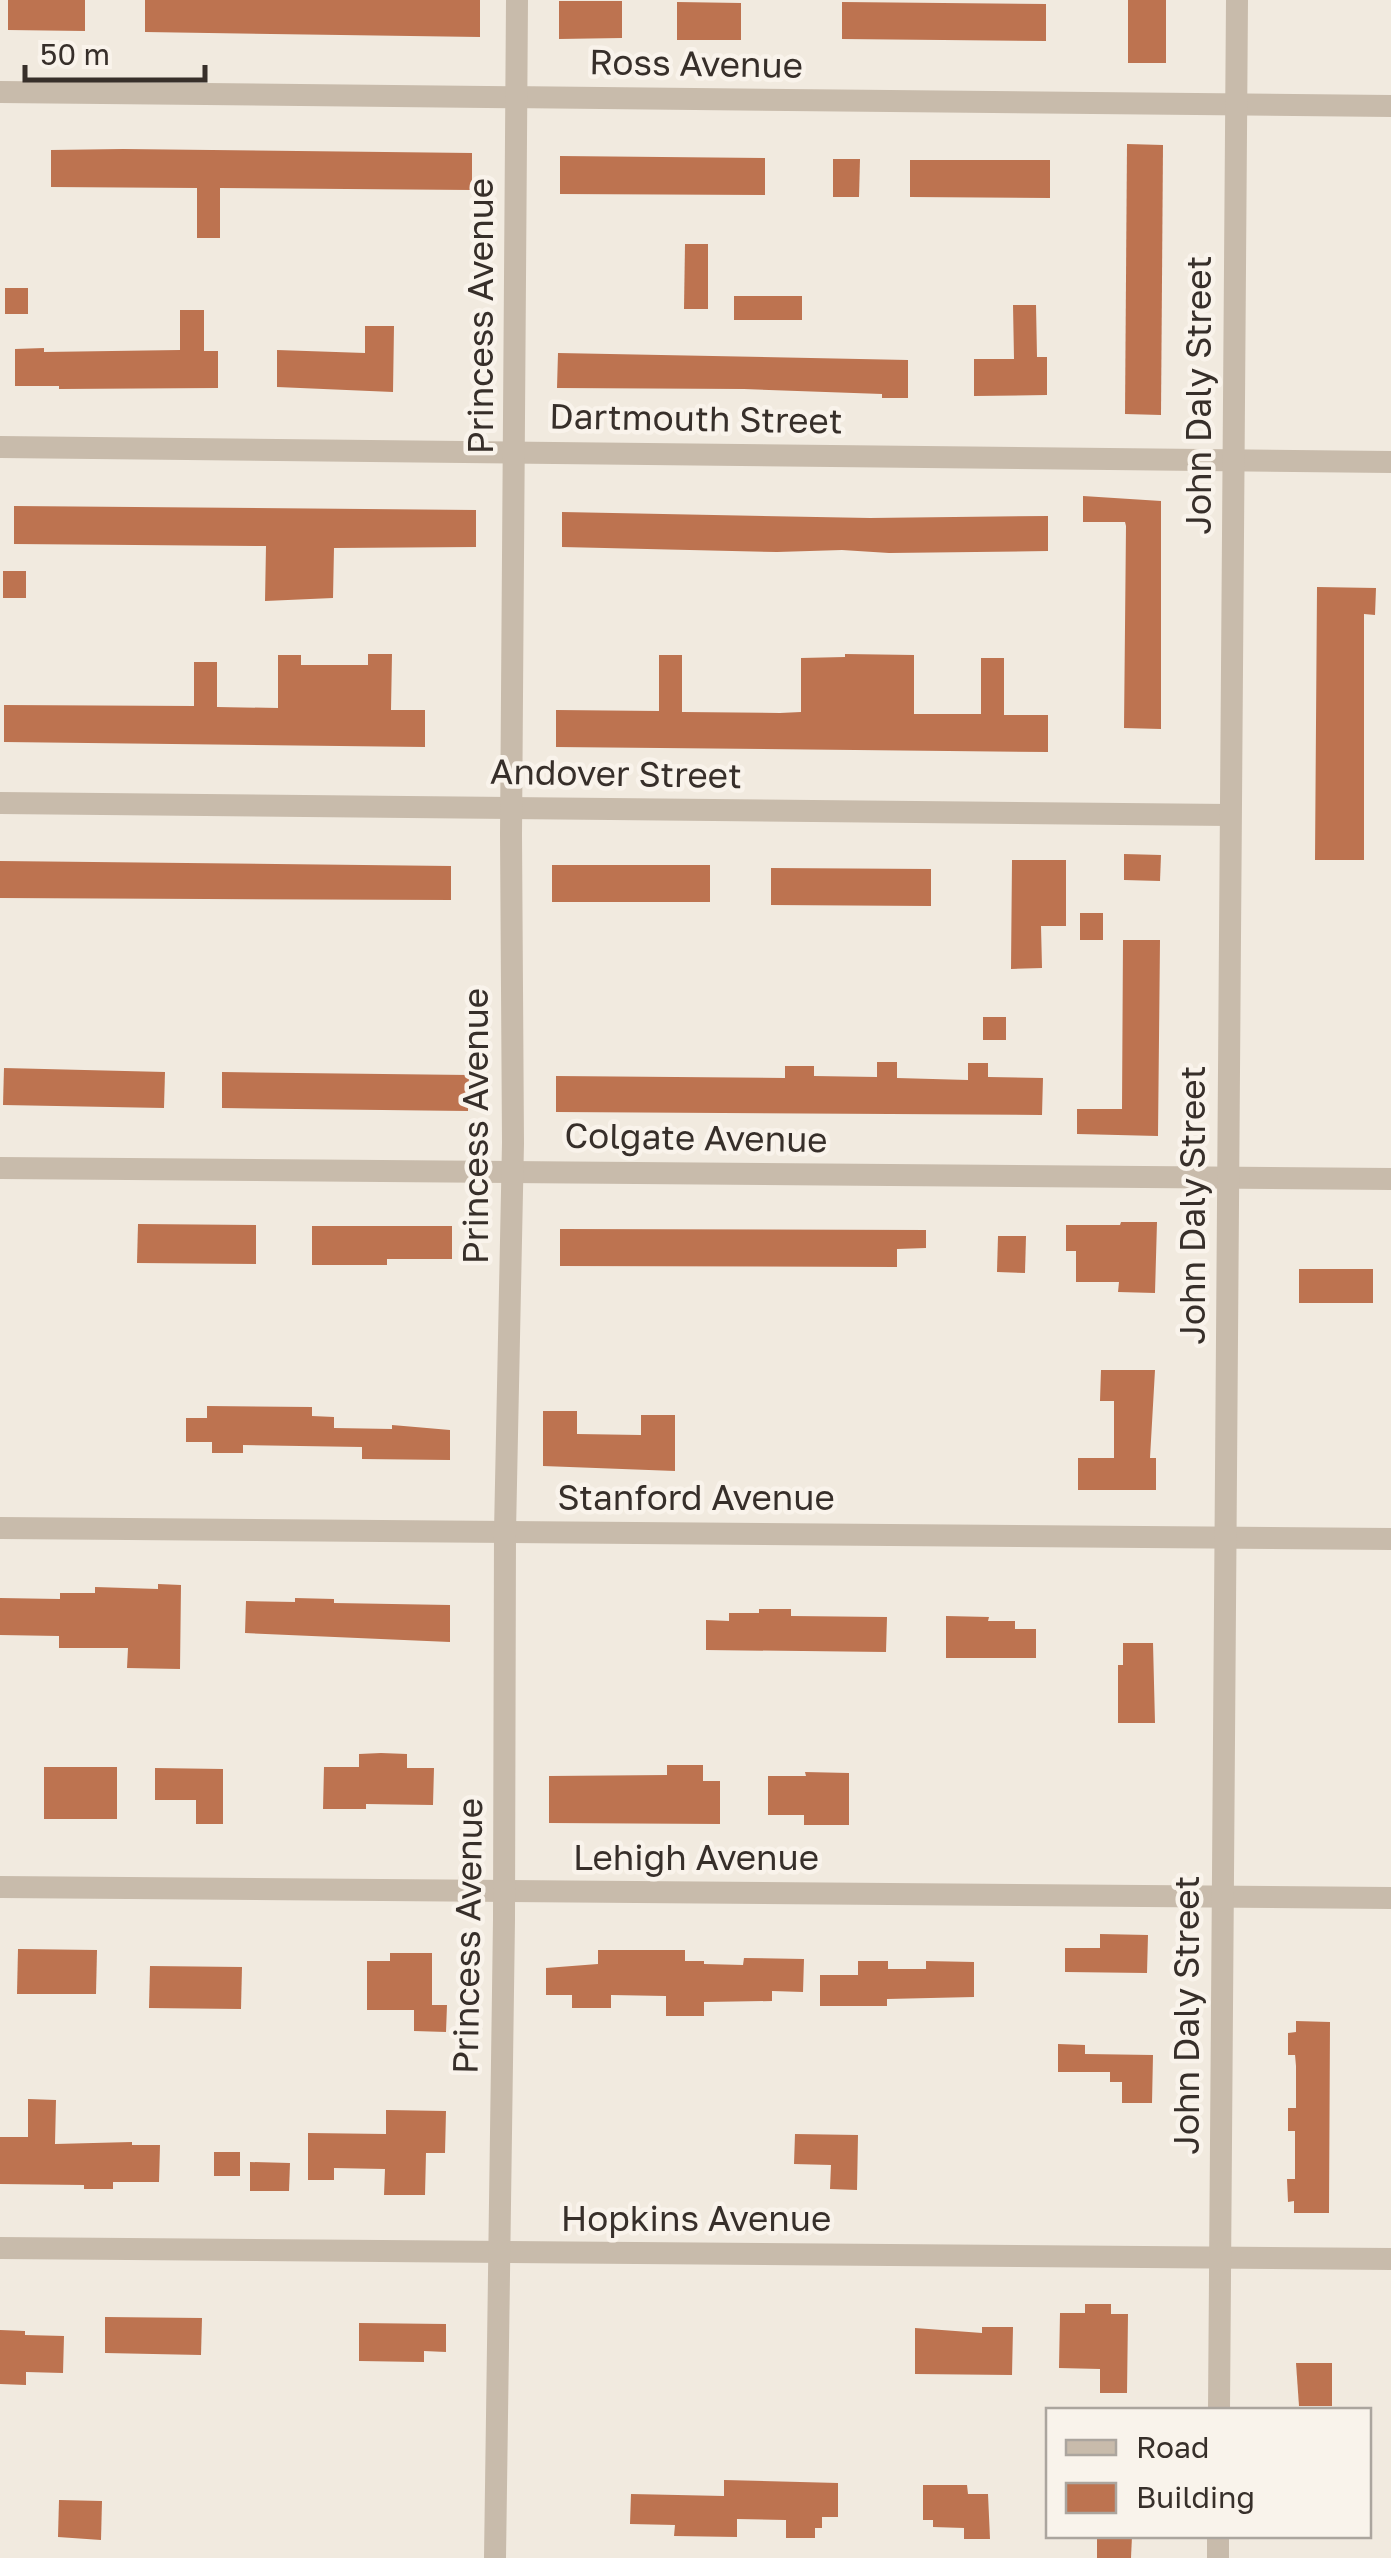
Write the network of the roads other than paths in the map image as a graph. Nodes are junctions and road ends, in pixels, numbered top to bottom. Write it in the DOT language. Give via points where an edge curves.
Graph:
graph roads {
  1 [pos="517,0"];
  2 [pos="1237,0"];
  3 [pos="0,92"];
  4 [pos="517,97"];
  5 [pos="1236,104"];
  6 [pos="1391,106"];
  7 [pos="0,448"];
  8 [pos="515,452"];
  9 [pos="1233,460"];
  10 [pos="1391,462"];
  11 [pos="0,803"];
  12 [pos="512,808"];
  13 [pos="1230,815"];
  14 [pos="0,1168"];
  15 [pos="512,1172"];
  16 [pos="1228,1178"];
  17 [pos="1391,1179"];
  18 [pos="0,1528"];
  19 [pos="505,1532"];
  20 [pos="1226,1538"];
  21 [pos="1391,1538"];
  22 [pos="0,1887"];
  23 [pos="504,1892"];
  24 [pos="1223,1897"];
  25 [pos="1391,1898"];
  26 [pos="0,2248"];
  27 [pos="498,2252"];
  28 [pos="1220,2258"];
  29 [pos="1391,2259"];
  30 [pos="1219,2408"];
  31 [pos="495,2558"];
  1 -- 4 [label="street, Princess Avenue"];
  2 -- 5 [label="street, John Daly Street"];
  3 -- 4 [label="street, Ross Avenue"];
  4 -- 5 [label="street, Ross Avenue"];
  4 -- 8 [label="street, Princess Avenue"];
  5 -- 6 [label="street, Ross Avenue"];
  5 -- 9 [label="street, John Daly Street"];
  7 -- 8 [label="street, Dartmouth Street"];
  8 -- 9 [label="street, Dartmouth Street"];
  8 -- 12 [label="street, Princess Avenue"];
  9 -- 10 [label="street, Dartmouth Street"];
  9 -- 13 [label="street, John Daly Street"];
  11 -- 12 [label="street, Andover Street"];
  12 -- 13 [label="street, Andover Street"];
  12 -- 15 [label="street, Princess Avenue"];
  13 -- 16 [label="street, John Daly Street"];
  14 -- 15 [label="street, Colgate Avenue"];
  15 -- 16 [label="street, Colgate Avenue"];
  15 -- 19 [label="street, Princess Avenue"];
  16 -- 17 [label="street, Colgate Avenue"];
  16 -- 20 [label="street, John Daly Street"];
  18 -- 19 [label="street, Stanford Avenue"];
  19 -- 20 [label="street, Stanford Avenue"];
  19 -- 23 [label="street, Princess Avenue"];
  20 -- 21 [label="street, Stanford Avenue"];
  20 -- 24 [label="street, John Daly Street"];
  22 -- 23 [label="street, Lehigh Avenue"];
  23 -- 24 [label="street, Lehigh Avenue"];
  23 -- 27 [label="street, Princess Avenue"];
  24 -- 25 [label="street, Lehigh Avenue"];
  24 -- 28 [label="street, John Daly Street"];
  26 -- 27 [label="street, Hopkins Avenue"];
  27 -- 28 [label="street, Hopkins Avenue"];
  27 -- 31 [label="street, Princess Avenue"];
  28 -- 29 [label="street, Hopkins Avenue"];
  28 -- 30 [label="street, John Daly Street"];
}
